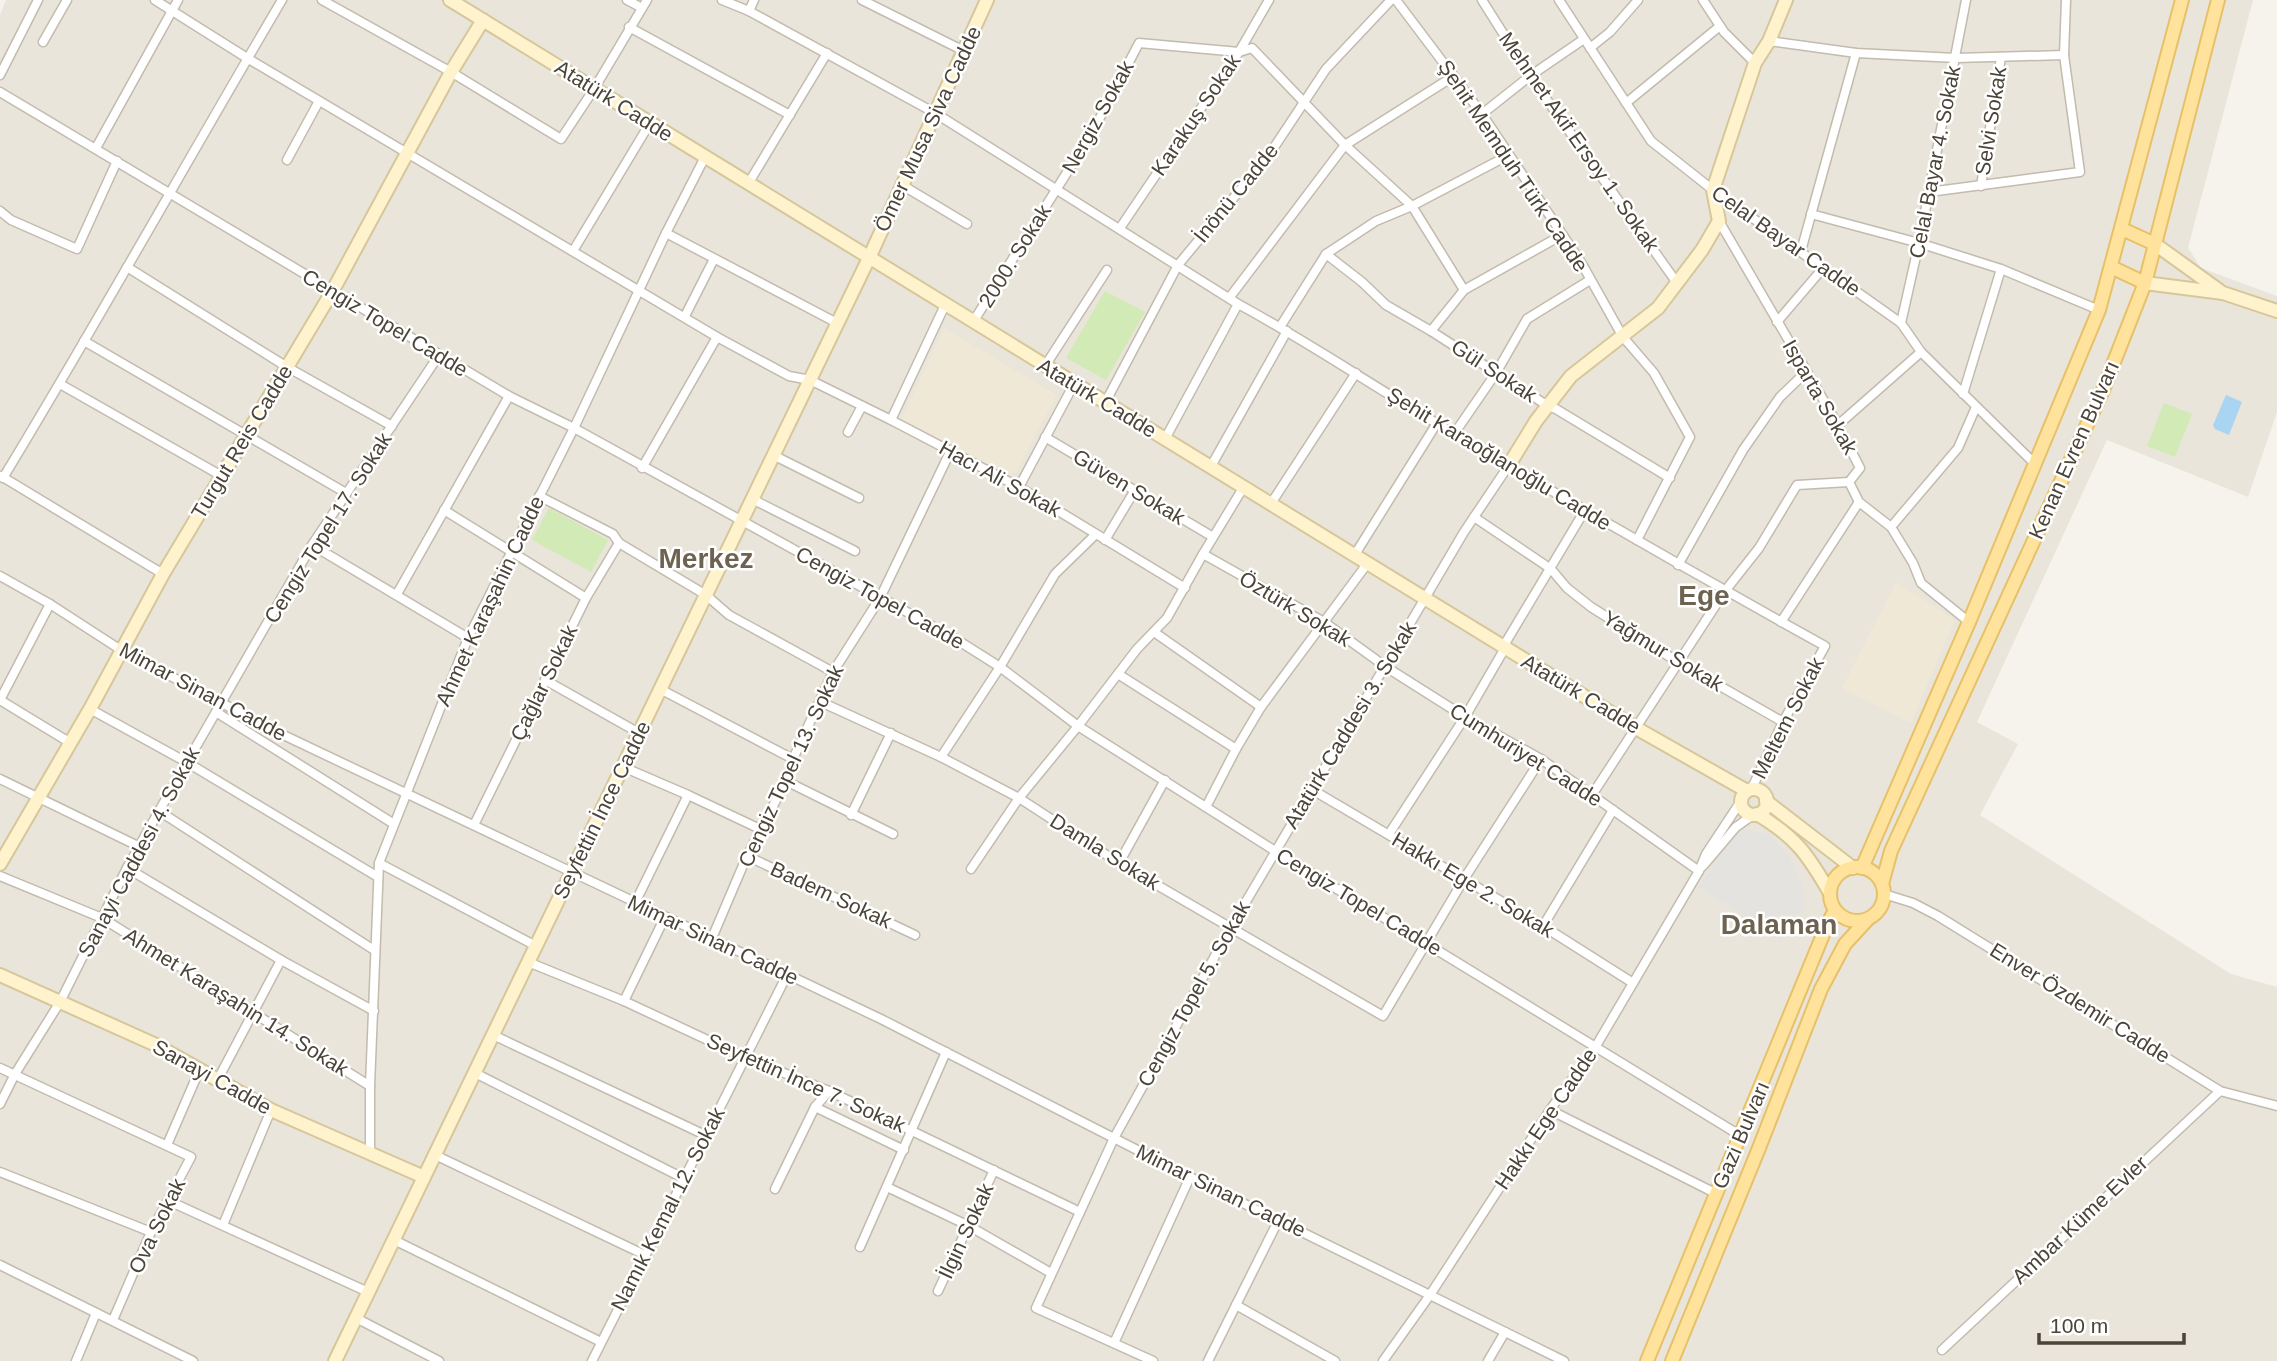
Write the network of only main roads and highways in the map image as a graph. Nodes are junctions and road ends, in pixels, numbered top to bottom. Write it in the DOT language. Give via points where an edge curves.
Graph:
graph roads {
  1 [pos="450,0"];
  2 [pos="987,0"];
  3 [pos="1786,0"];
  4 [pos="2182,0"];
  5 [pos="2218,0"];
  6 [pos="483,20"];
  7 [pos="2122,229"];
  8 [pos="2155,244"];
  9 [pos="869,258"];
  10 [pos="2111,267"];
  11 [pos="2145,283"];
  12 [pos="2223,293"];
  13 [pos="2277,311"];
  14 [pos="1509,465"];
  15 [pos="1746,794"];
  16 [pos="1766,801"];
  17 [pos="1756,815"];
  18 [pos="0,864"];
  19 [pos="1857,868"];
  20 [pos="1883,889"];
  21 [pos="1830,893"];
  22 [pos="1835,910"];
  23 [pos="1868,919"];
  24 [pos="0,975"];
  25 [pos="424,1177"];
  26 [pos="335,1361"];
  27 [pos="1647,1361"];
  28 [pos="1672,1361"];
  1 -- 6 [label="main road, Atatürk Cadde"];
  2 -- 9 [label="main road, Ömer Musa Siva Cadde"];
  3 -- 14 [label="main road" via="1755,63 1713,190 1719,221 1702,250 1658,308 1571,376"];
  4 -- 7 [label="main road, Kenan Evren Bulvarı"];
  5 -- 8 [label="main road, Kenan Evren Bulvarı"];
  6 -- 9 [label="main road, Atatürk Cadde"];
  6 -- 18 [label="main road, Turgut Reis Cadde" via="332,292 163,573"];
  7 -- 8 [label="main road"];
  7 -- 10 [label="main road, Kenan Evren Bulvarı"];
  8 -- 11 [label="main road, Kenan Evren Bulvarı"];
  8 -- 12 [label="main road"];
  9 -- 15 [label="main road, Atatürk Cadde"];
  9 -- 25 [label="main road, Seyfettin İnce Cadde"];
  10 -- 11 [label="main road"];
  10 -- 19 [label="main road, Kenan Evren Bulvarı" via="2099,310 1969,622"];
  11 -- 12 [label="main road"];
  11 -- 20 [label="main road, Kenan Evren Bulvarı" via="2103,390 1891,851"];
  12 -- 13 [label="main road"];
  15 -- 16 [label="main road" via="1763,793"];
  15 -- 17 [label="main road" via="1746,812"];
  16 -- 17 [label="main road"];
  16 -- 19 [label="main road"];
  17 -- 21 [label="main road" via="1786,832 1808,855"];
  19 -- 20 [label="main road" via="1877,876"];
  19 -- 21 [label="main road" via="1837,876"];
  20 -- 23 [label="main road" via="1880,909"];
  21 -- 22 [label="main road"];
  22 -- 23 [label="main road" via="1850,920"];
  22 -- 27 [label="main road, Gazi Bulvarı"];
  23 -- 28 [label="main road, Gazi Bulvarı" via="1845,944 1821,989"];
  24 -- 25 [label="main road, Sanayi Cadde" via="156,1045 271,1110"];
  25 -- 26 [label="main road, Seyfettin İnce Cadde"];
}
